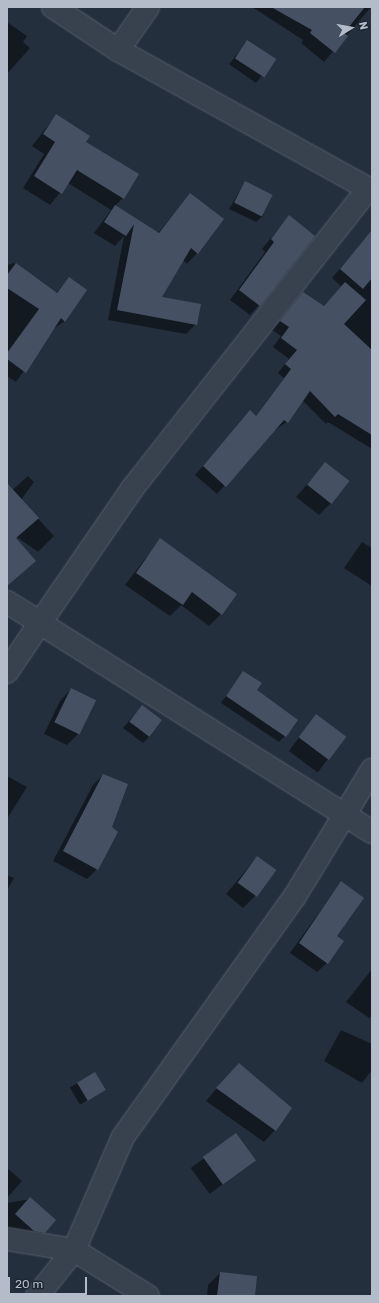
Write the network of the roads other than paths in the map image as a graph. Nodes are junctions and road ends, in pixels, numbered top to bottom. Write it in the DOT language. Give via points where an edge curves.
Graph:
graph roads {
  1 [pos="53,7"];
  2 [pos="148,7"];
  3 [pos="118,50"];
  4 [pos="370,190"];
  5 [pos="7,602"];
  6 [pos="40,623"];
  7 [pos="7,672"];
  8 [pos="372,770"];
  9 [pos="345,814"];
  10 [pos="372,832"];
  11 [pos="7,1239"];
  12 [pos="74,1250"];
  13 [pos="37,1296"];
  14 [pos="148,1296"];
  1 -- 3 [label="street"];
  2 -- 3 [label="street"];
  3 -- 4 [label="street"];
  4 -- 6 [label="street" via="132,489"];
  5 -- 6 [label="street"];
  6 -- 7 [label="street"];
  6 -- 9 [label="street"];
  8 -- 9 [label="street"];
  9 -- 10 [label="street"];
  9 -- 12 [label="street" via="295,896 123,1137"];
  11 -- 12 [label="street"];
  12 -- 13 [label="street"];
  12 -- 14 [label="street"];
}
